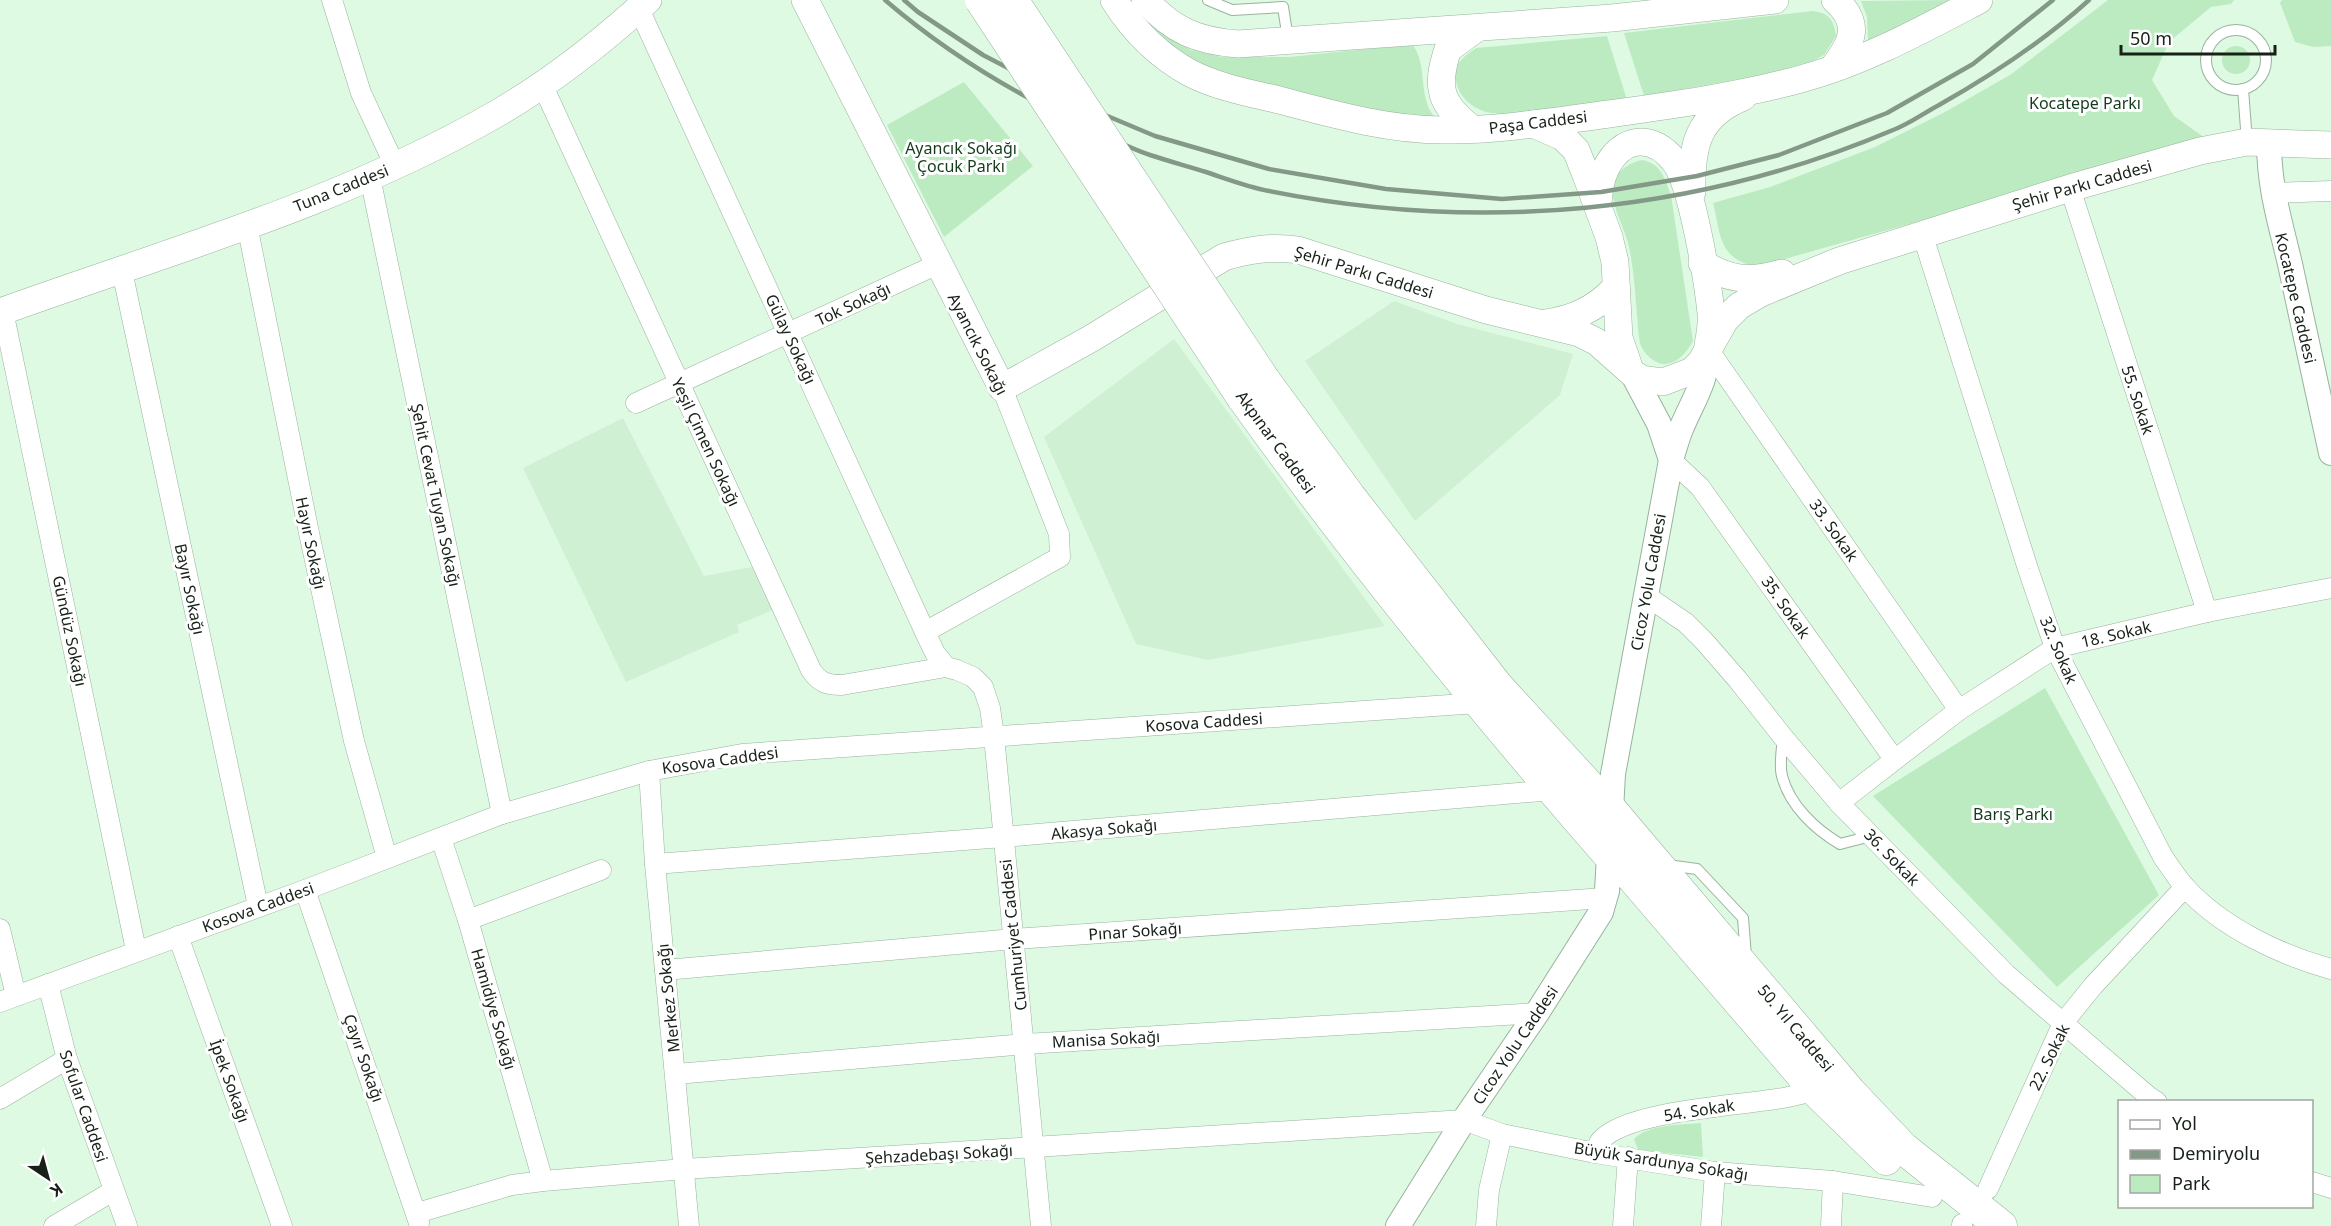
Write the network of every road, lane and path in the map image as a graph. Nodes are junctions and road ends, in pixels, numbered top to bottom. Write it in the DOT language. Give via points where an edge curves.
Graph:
graph roads {
  1 [pos="332,0"];
  2 [pos="805,0"];
  3 [pos="981,0"];
  4 [pos="1012,0"];
  5 [pos="1114,0"];
  6 [pos="1145,0"];
  7 [pos="1208,0"];
  8 [pos="1775,0"];
  9 [pos="1835,0"];
  10 [pos="1979,0"];
  11 [pos="644,4"];
  12 [pos="1477,28"];
  13 [pos="1288,42"];
  14 [pos="1832,69"];
  15 [pos="542,84"];
  16 [pos="1768,87"];
  17 [pos="2243,89"];
  18 [pos="1532,124"];
  19 [pos="1472,129"];
  20 [pos="2258,142"];
  21 [pos="2331,145"];
  22 [pos="394,166"];
  23 [pos="370,177"];
  24 [pos="2070,188"];
  25 [pos="2331,191"];
  26 [pos="2272,193"];
  27 [pos="1598,204"];
  28 [pos="1692,208"];
  29 [pos="246,225"];
  30 [pos="1922,233"];
  31 [pos="1839,261"];
  32 [pos="1702,263"];
  33 [pos="938,264"];
  34 [pos="122,271"];
  35 [pos="1616,287"];
  36 [pos="2,312"];
  37 [pos="1545,323"];
  38 [pos="788,333"];
  39 [pos="1708,349"];
  40 [pos="1632,373"];
  41 [pos="679,384"];
  42 [pos="1002,388"];
  43 [pos="1254,389"];
  44 [pos="636,403"];
  45 [pos="2331,453"];
  46 [pos="1671,460"];
  47 [pos="2331,588"];
  48 [pos="1645,595"];
  49 [pos="2206,612"];
  50 [pos="925,632"];
  51 [pos="2055,648"];
  52 [pos="946,668"];
  53 [pos="1478,703"];
  54 [pos="1959,710"];
  55 [pos="994,736"];
  56 [pos="1783,737"];
  57 [pos="1894,759"];
  58 [pos="649,771"];
  59 [pos="1553,790"];
  60 [pos="1839,803"];
  61 [pos="1611,810"];
  62 [pos="502,814"];
  63 [pos="1871,836"];
  64 [pos="1003,837"];
  65 [pos="441,838"];
  66 [pos="1609,855"];
  67 [pos="387,858"];
  68 [pos="655,864"];
  69 [pos="601,870"];
  70 [pos="2185,887"];
  71 [pos="305,890"];
  72 [pos="1605,898"];
  73 [pos="258,906"];
  74 [pos="468,920"];
  75 [pos="0,929"];
  76 [pos="178,936"];
  77 [pos="1014,939"];
  78 [pos="136,950"];
  79 [pos="2331,969"];
  80 [pos="665,970"];
  81 [pos="48,984"];
  82 [pos="8,999"];
  83 [pos="1537,1013"];
  84 [pos="2063,1023"];
  85 [pos="1024,1044"];
  86 [pos="67,1059"];
  87 [pos="676,1074"];
  88 [pos="1815,1090"];
  89 [pos="0,1100"];
  90 [pos="2155,1100"];
  91 [pos="1464,1120"];
  92 [pos="1502,1134"];
  93 [pos="1034,1148"];
  94 [pos="1595,1153"];
  95 [pos="1628,1157"];
  96 [pos="684,1169"];
  97 [pos="1715,1172"];
  98 [pos="543,1181"];
  99 [pos="1833,1181"];
  100 [pos="2313,1182"];
  101 [pos="2331,1188"];
  102 [pos="1988,1190"];
  103 [pos="113,1191"];
  104 [pos="1932,1197"];
  105 [pos="419,1219"];
  106 [pos="1963,1225"];
  107 [pos="54,1226"];
  108 [pos="126,1226"];
  109 [pos="282,1226"];
  110 [pos="689,1226"];
  111 [pos="1041,1226"];
  112 [pos="1398,1226"];
  113 [pos="1486,1226"];
  114 [pos="1623,1226"];
  115 [pos="1711,1226"];
  116 [pos="1830,1226"];
  117 [pos="2001,1226"];
  1 -- 22 [label="street" via="361,93"];
  2 -- 33 [label="main road, Ayancık Sokağı"];
  3 -- 43 [label="main road, Akpınar Caddesi, bridge"];
  4 -- 43 [label="main road, Akpınar Caddesi, bridge"];
  5 -- 19 [label="main road, Paşa Caddesi" via="1145,40 1191,73 1211,81 1366,121 1441,130"];
  6 -- 13 [label="main road" via="1170,24 1204,40 1238,44"];
  7 -- 13 [label="lane" via="1232,10 1284,7"];
  8 -- 12 [label="main road"];
  9 -- 14 [label="main road" via="1842,6 1852,33 1848,50"];
  10 -- 14 [label="main road, Paşa Caddesi" via="1897,43"];
  11 -- 15 [label="main road, Tuna Caddesi"];
  11 -- 38 [label="street, Gülay Sokağı"];
  12 -- 13 [label="main road"];
  12 -- 19 [label="main road" via="1448,49 1440,81 1450,108"];
  14 -- 16 [label="main road, Paşa Caddesi"];
  15 -- 22 [label="main road, Tuna Caddesi" via="497,113"];
  15 -- 41 [label="street, Yeşil Çimen Sokağı"];
  16 -- 18 [label="main road, Paşa Caddesi"];
  16 -- 28 [label="main road" via="1725,105 1709,118 1699,134 1691,171"];
  17 -- 17 [label="lane" via="2252,86 2265,70 2265,51 2254,35 2235,30 2217,37 2210,45 2206,64 2210,74 2224,87"];
  17 -- 20 [label="lane"];
  18 -- 19 [label="main road, Paşa Caddesi"];
  18 -- 27 [label="main road" via="1563,137 1576,150"];
  20 -- 21 [label="main road, Şehir Parkı Caddesi"];
  20 -- 24 [label="main road, Şehir Parkı Caddesi" via="2200,152"];
  20 -- 26 [label="street, Kocatepe Caddesi" via="2269,169"];
  22 -- 23 [label="main road, Tuna Caddesi"];
  23 -- 29 [label="main road, Tuna Caddesi"];
  23 -- 62 [label="street, Şehit Cevat Tuyan Sokağı"];
  24 -- 30 [label="main road, Şehir Parkı Caddesi"];
  24 -- 49 [label="street, 55. Sokak"];
  25 -- 26 [label="street"];
  26 -- 45 [label="street, Kocatepe Caddesi"];
  27 -- 28 [label="main road" via="1600,183 1614,156 1640,140 1649,142 1675,162"];
  27 -- 35 [label="main road" via="1615,262"];
  28 -- 32 [label="main road"];
  29 -- 34 [label="main road, Tuna Caddesi"];
  29 -- 67 [label="street, Hayır Sokağı" via="354,741"];
  30 -- 31 [label="main road, Şehir Parkı Caddesi"];
  30 -- 51 [label="street, 32. Sokak"];
  31 -- 32 [label="main road, Şehir Parkı Caddesi" via="1749,280 1716,272"];
  31 -- 39 [label="main road, Şehir Parkı Caddesi" via="1739,306 1725,320"];
  32 -- 39 [label="main road" via="1711,314"];
  33 -- 38 [label="street, Tok Sokağı"];
  33 -- 42 [label="main road, Ayancık Sokağı"];
  34 -- 36 [label="main road, Tuna Caddesi"];
  34 -- 73 [label="street, Bayır Sokağı"];
  35 -- 37 [label="main road, Şehir Parkı Caddesi" via="1582,314"];
  35 -- 40 [label="main road" via="1619,338"];
  36 -- 78 [label="street, Gündüz Sokağı"];
  37 -- 40 [label="main road, Şehir Parkı Caddesi" via="1597,342"];
  37 -- 42 [label="main road, Şehir Parkı Caddesi" via="1486,310 1298,250 1248,250 1224,257"];
  38 -- 41 [label="street, Tok Sokağı"];
  38 -- 50 [label="street, Gülay Sokağı"];
  39 -- 40 [label="main road, Şehir Parkı Caddesi" via="1692,371 1679,377 1663,382"];
  39 -- 46 [label="street, Cicoz Yolu Caddesi" via="1700,391 1681,428"];
  39 -- 54 [label="street, 33. Sokak"];
  40 -- 46 [label="street" via="1652,410"];
  41 -- 44 [label="street, Tok Sokağı"];
  41 -- 52 [label="street, Yeşil Çimen Sokağı" via="817,679 827,685 842,685"];
  42 -- 50 [label="street, Ayancık Sokağı" via="1059,534 1060,557"];
  43 -- 53 [label="main road, Akpınar Caddesi" via="1381,581"];
  43 -- 61 [label="main road, Akpınar Caddesi" via="1350,497 1497,686"];
  46 -- 48 [label="street, Cicoz Yolu Caddesi"];
  46 -- 57 [label="street, 35. Sokak" via="1700,487"];
  47 -- 49 [label="street, 18. Sokak"];
  48 -- 56 [label="street, 36. Sokak" via="1686,623 1704,641"];
  48 -- 61 [label="street, Cicoz Yolu Caddesi" via="1613,774"];
  49 -- 51 [label="street, 18. Sokak"];
  50 -- 52 [label="street, Gülay Sokağı"];
  51 -- 54 [label="street, 18. Sokak"];
  51 -- 70 [label="street, 32. Sokak" via="2163,857"];
  52 -- 55 [label="street, Cumhuriyet Caddesi" via="973,677 983,687"];
  53 -- 55 [label="street, Kosova Caddesi"];
  53 -- 59 [label="main road, Akpınar Caddesi"];
  54 -- 57 [label="street, 18. Sokak"];
  55 -- 58 [label="street, Kosova Caddesi" via="742,754"];
  55 -- 64 [label="street, Cumhuriyet Caddesi"];
  56 -- 60 [label="street, 36. Sokak"];
  56 -- 63 [label="lane" via="1781,774 1803,814 1840,844"];
  57 -- 60 [label="street, 18. Sokak"];
  58 -- 62 [label="street, Kosova Caddesi"];
  58 -- 68 [label="street, Merkez Sokağı"];
  59 -- 64 [label="street, Akasya Sokağı"];
  59 -- 66 [label="main road, Akpınar Caddesi"];
  60 -- 63 [label="street, 36. Sokak"];
  61 -- 66 [label="main road"];
  61 -- 117 [label="main road, 50. Yıl Caddesi" via="1821,1058 1903,1148"];
  62 -- 65 [label="street, Kosova Caddesi"];
  63 -- 84 [label="street, 36. Sokak" via="2006,974"];
  64 -- 68 [label="street, Akasya Sokağı"];
  64 -- 77 [label="street, Cumhuriyet Caddesi"];
  65 -- 67 [label="street, Kosova Caddesi"];
  65 -- 74 [label="street, Hamidiye Sokağı"];
  66 -- 72 [label="street, Cicoz Yolu Caddesi"];
  66 -- 88 [label="main road, 50. Yıl Caddesi"];
  67 -- 71 [label="street, Kosova Caddesi"];
  68 -- 80 [label="street, Merkez Sokağı"];
  69 -- 74 [label="street"];
  70 -- 79 [label="street, 32. Sokak" via="2213,912 2267,946"];
  70 -- 84 [label="street, 22. Sokak"];
  71 -- 73 [label="street, Kosova Caddesi"];
  71 -- 105 [label="street, Çayır Sokağı"];
  72 -- 77 [label="street, Pınar Sokağı"];
  72 -- 83 [label="street, Cicoz Yolu Caddesi" via="1601,912"];
  73 -- 76 [label="street, Kosova Caddesi"];
  74 -- 98 [label="street, Hamidiye Sokağı"];
  75 -- 82 [label="street"];
  76 -- 78 [label="street, Kosova Caddesi"];
  76 -- 109 [label="street, İpek Sokağı"];
  77 -- 80 [label="street, Pınar Sokağı"];
  77 -- 85 [label="street, Cumhuriyet Caddesi"];
  78 -- 81 [label="street, Kosova Caddesi"];
  80 -- 87 [label="street, Merkez Sokağı"];
  81 -- 82 [label="street, Kosova Caddesi"];
  81 -- 86 [label="street, Sofular Caddesi"];
  83 -- 85 [label="street, Manisa Sokağı"];
  83 -- 91 [label="street, Cicoz Yolu Caddesi"];
  84 -- 90 [label="street, 36. Sokak"];
  84 -- 102 [label="street, 22. Sokak"];
  85 -- 87 [label="street, Manisa Sokağı"];
  85 -- 93 [label="street, Cumhuriyet Caddesi"];
  86 -- 89 [label="street"];
  86 -- 103 [label="street, Sofular Caddesi"];
  87 -- 96 [label="street, Merkez Sokağı"];
  88 -- 94 [label="street, 54. Sokak" via="1639,1122 1608,1135"];
  88 -- 104 [label="main road, 50. Yıl Caddesi" via="1878,1152"];
  91 -- 92 [label="street, Büyük Sardunya Sokağı"];
  91 -- 93 [label="street, Şehzadebaşı Sokağı"];
  91 -- 112 [label="street, Cicoz Yolu Caddesi"];
  92 -- 94 [label="street, Büyük Sardunya Sokağı"];
  92 -- 113 [label="street" via="1489,1190"];
  93 -- 96 [label="street, Şehzadebaşı Sokağı"];
  93 -- 111 [label="street, Cumhuriyet Caddesi"];
  94 -- 95 [label="street, Büyük Sardunya Sokağı"];
  95 -- 97 [label="street, Büyük Sardunya Sokağı"];
  95 -- 114 [label="street"];
  96 -- 98 [label="street, Şehzadebaşı Sokağı"];
  96 -- 110 [label="street, Merkez Sokağı"];
  97 -- 99 [label="street, Büyük Sardunya Sokağı"];
  97 -- 115 [label="street"];
  98 -- 105 [label="street, Şehzadebaşı Sokağı" via="512,1185"];
  99 -- 104 [label="street, Büyük Sardunya Sokağı"];
  99 -- 116 [label="street"];
  100 -- 101 [label="street"];
  103 -- 107 [label="street"];
  103 -- 108 [label="street, Sofular Caddesi"];
  104 -- 106 [label="main road, 50. Yıl Caddesi"];
}
